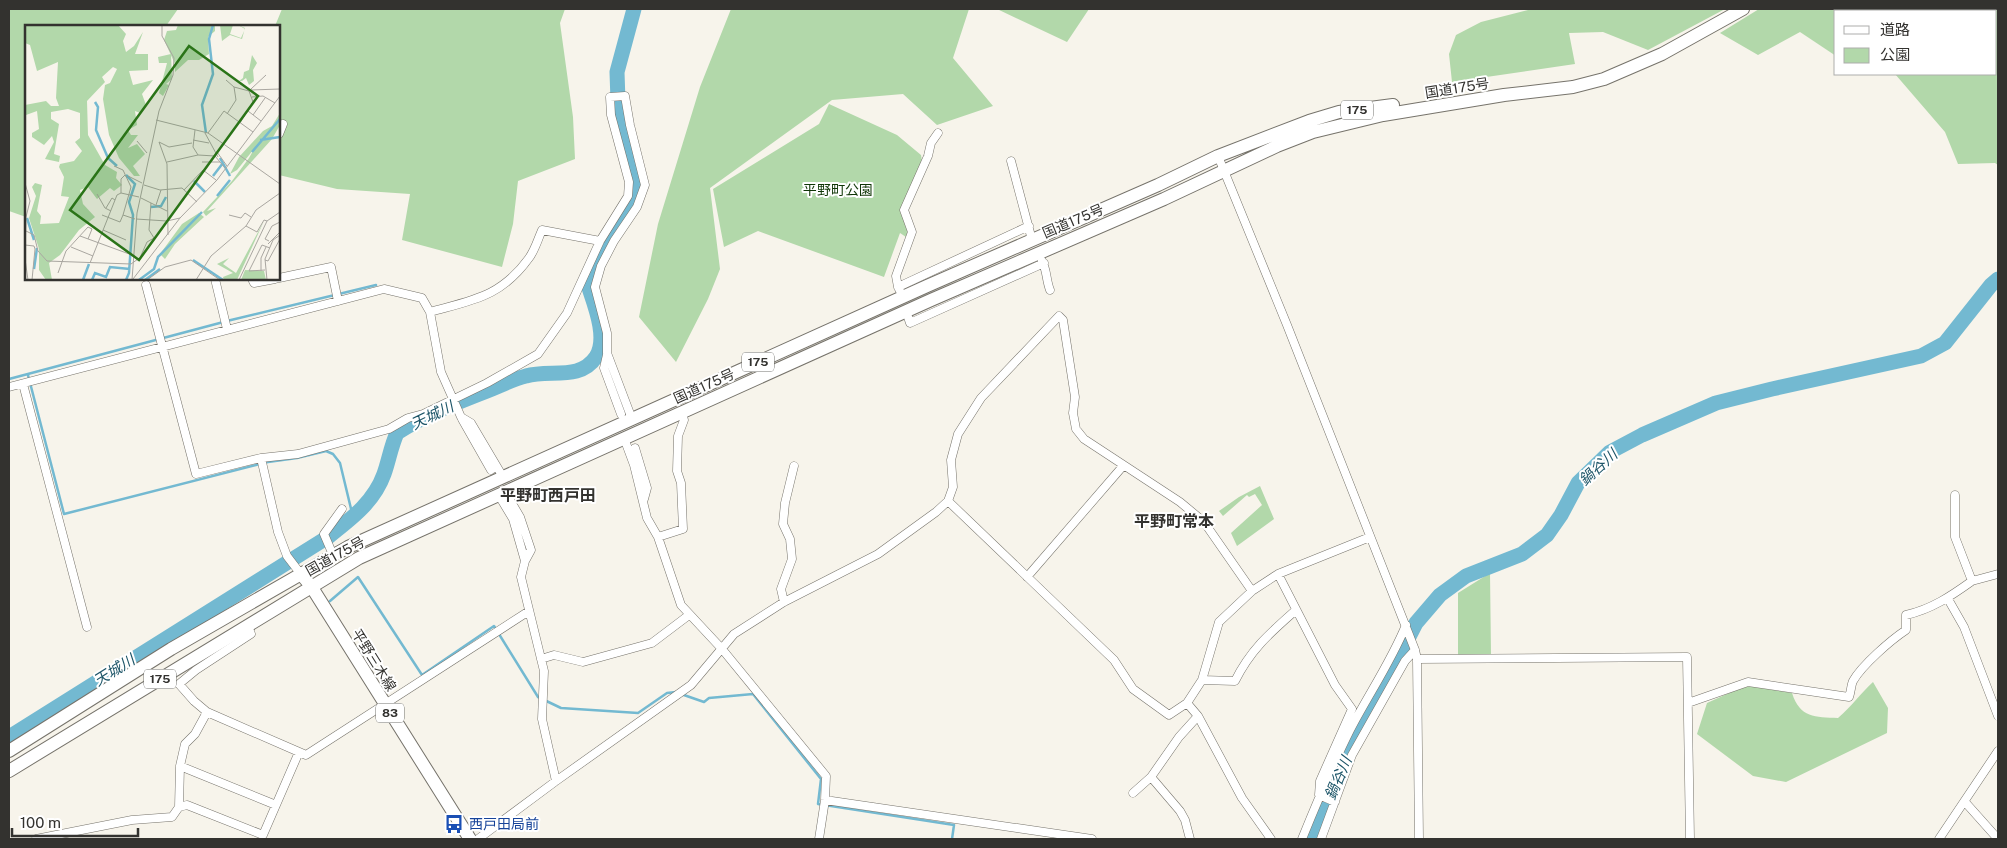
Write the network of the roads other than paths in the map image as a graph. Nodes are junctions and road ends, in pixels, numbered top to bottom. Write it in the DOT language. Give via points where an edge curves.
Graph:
graph roads {
  1 [pos="1743,9"];
  2 [pos="1504,96"];
  3 [pos="283,124"];
  4 [pos="280,132"];
  5 [pos="938,133"];
  6 [pos="1218,156"];
  7 [pos="1011,161"];
  8 [pos="1224,171"];
  9 [pos="1029,226"];
  10 [pos="1032,240"];
  11 [pos="600,241"];
  12 [pos="1041,258"];
  13 [pos="590,262"];
  14 [pos="601,266"];
  15 [pos="280,277"];
  16 [pos="215,280"];
  17 [pos="252,280"];
  18 [pos="268,280"];
  19 [pos="146,285"];
  20 [pos="1050,290"];
  21 [pos="900,292"];
  22 [pos="338,301"];
  23 [pos="430,312"];
  24 [pos="227,330"];
  25 [pos="161,346"];
  26 [pos="607,353"];
  27 [pos="23,384"];
  28 [pos="9,388"];
  29 [pos="453,399"];
  30 [pos="682,413"];
  31 [pos="627,416"];
  32 [pos="461,417"];
  33 [pos="624,438"];
  34 [pos="635,448"];
  35 [pos="261,458"];
  36 [pos="794,466"];
  37 [pos="1123,466"];
  38 [pos="491,470"];
  39 [pos="503,477"];
  40 [pos="498,494"];
  41 [pos="1955,494"];
  42 [pos="510,500"];
  43 [pos="948,501"];
  44 [pos="644,502"];
  45 [pos="342,509"];
  46 [pos="658,537"];
  47 [pos="1370,537"];
  48 [pos="333,555"];
  49 [pos="525,561"];
  50 [pos="300,573"];
  51 [pos="1278,574"];
  52 [pos="1998,574"];
  53 [pos="1027,577"];
  54 [pos="1972,581"];
  55 [pos="311,586"];
  56 [pos="1252,591"];
  57 [pos="1948,599"];
  58 [pos="784,602"];
  59 [pos="1296,610"];
  60 [pos="529,611"];
  61 [pos="689,615"];
  62 [pos="248,626"];
  63 [pos="1406,626"];
  64 [pos="87,627"];
  65 [pos="722,649"];
  66 [pos="1415,650"];
  67 [pos="541,659"];
  68 [pos="1417,659"];
  69 [pos="1202,680"];
  70 [pos="1187,703"];
  71 [pos="1688,703"];
  72 [pos="384,704"];
  73 [pos="208,712"];
  74 [pos="1198,716"];
  75 [pos="1998,716"];
  76 [pos="9,751"];
  77 [pos="1998,751"];
  78 [pos="299,752"];
  79 [pos="180,766"];
  80 [pos="9,771"];
  81 [pos="1151,777"];
  82 [pos="556,781"];
  83 [pos="1133,792"];
  84 [pos="1320,795"];
  85 [pos="825,800"];
  86 [pos="1335,802"];
  87 [pos="1965,802"];
  88 [pos="276,805"];
  89 [pos="179,807"];
  90 [pos="36,839"];
  91 [pos="470,839"];
  92 [pos="478,839"];
  93 [pos="819,839"];
  94 [pos="1092,839"];
  95 [pos="1190,839"];
  96 [pos="1271,839"];
  97 [pos="1302,839"];
  98 [pos="1321,839"];
  99 [pos="1419,839"];
  100 [pos="1690,839"];
  101 [pos="1939,839"];
  102 [pos="1998,839"];
  1 -- 2 [label="main road, 国道175号 / 175" via="1662,54 1604,80"];
  2 -- 6 [label="main road, 国道175号 / 175" via="1339,112"];
  2 -- 8 [label="main road, 国道175号 / 175" via="1383,115 1313,132"];
  3 -- 4 [label="street"];
  5 -- 21 [label="street" via="930,143 928,156 904,210 912,232 896,276"];
  6 -- 8 [label="street"];
  6 -- 10 [label="main road, 国道175号 / 175"];
  7 -- 9 [label="street"];
  8 -- 12 [label="main road, 国道175号 / 175"];
  8 -- 47 [label="street"];
  9 -- 10 [label="street"];
  9 -- 21 [label="street"];
  10 -- 21 [label="main road, 国道175号 / 175"];
  11 -- 13 [label="street"];
  11 -- 14 [label="street" via="628,196 629,182 611,115 610,97 625,96 645,185 636,207"];
  11 -- 23 [label="street" via="542,230 530,257 506,284 486,296"];
  12 -- 20 [label="street"];
  12 -- 30 [label="main road, 国道175号 / 175" via="906,311"];
  13 -- 14 [label="street"];
  13 -- 29 [label="street" via="567,313 538,354"];
  14 -- 26 [label="street" via="595,287 607,333"];
  15 -- 22 [label="street" via="331,267"];
  16 -- 24 [label="street"];
  17 -- 18 [label="street" via="254,283"];
  19 -- 25 [label="street"];
  21 -- 31 [label="main road, 国道175号 / 175"];
  22 -- 23 [label="street" via="384,289 422,298"];
  22 -- 24 [label="street"];
  23 -- 29 [label="street" via="441,372"];
  24 -- 25 [label="street"];
  25 -- 27 [label="street"];
  25 -- 35 [label="street" via="196,474"];
  26 -- 31 [label="street"];
  26 -- 31 [label="street" via="604,368"];
  27 -- 28 [label="street"];
  27 -- 64 [label="street"];
  29 -- 32 [label="street"];
  29 -- 35 [label="street" via="389,428 298,454"];
  30 -- 33 [label="main road, 国道175号 / 175"];
  30 -- 46 [label="street" via="684,420 678,436 677,470 681,483 683,529"];
  31 -- 39 [label="main road, 国道175号 / 175"];
  32 -- 38 [label="street"];
  32 -- 39 [label="street" via="471,423"];
  33 -- 40 [label="main road, 国道175号 / 175"];
  33 -- 44 [label="street"];
  34 -- 44 [label="street" via="647,488"];
  35 -- 50 [label="street" via="278,532 287,556"];
  36 -- 58 [label="street" via="783,524 790,539 792,559 781,588"];
  37 -- 43 [label="street" via="1084,439 1076,428 1075,397 1063,320 1059,316 981,398 958,434 951,460 953,487"];
  37 -- 53 [label="street"];
  37 -- 56 [label="street" via="1180,502 1204,522"];
  39 -- 48 [label="main road, 国道175号 / 175"];
  40 -- 49 [label="street" via="513,519"];
  40 -- 55 [label="main road, 国道175号 / 175" via="359,558"];
  41 -- 54 [label="street" via="1955,537"];
  42 -- 49 [label="street" via="531,550"];
  43 -- 53 [label="street"];
  43 -- 58 [label="street" via="878,554"];
  44 -- 46 [label="street" via="647,518"];
  45 -- 48 [label="street" via="324,534"];
  46 -- 61 [label="street" via="681,605"];
  47 -- 51 [label="street"];
  47 -- 63 [label="street"];
  48 -- 50 [label="main road, 国道175号 / 175"];
  49 -- 60 [label="street" via="521,576"];
  50 -- 55 [label="main road, 平野三木線 / 83"];
  50 -- 76 [label="main road, 国道175号 / 175"];
  51 -- 56 [label="street"];
  51 -- 59 [label="street"];
  52 -- 54 [label="street"];
  53 -- 70 [label="street" via="1114,660 1133,689 1168,715"];
  54 -- 57 [label="street"];
  55 -- 62 [label="main road, 国道175号 / 175"];
  55 -- 72 [label="main road, 平野三木線 / 83"];
  56 -- 69 [label="street" via="1219,622"];
  57 -- 71 [label="street" via="1906,615 1906,630 1890,641 1866,666 1854,681 1850,697 1748,682"];
  57 -- 75 [label="street" via="1964,627"];
  58 -- 65 [label="street" via="734,634"];
  59 -- 69 [label="street" via="1256,646 1234,680"];
  59 -- 84 [label="street" via="1335,685 1352,709 1320,781"];
  60 -- 67 [label="street"];
  60 -- 72 [label="street"];
  61 -- 65 [label="street"];
  61 -- 67 [label="street" via="652,643 583,662 554,656"];
  62 -- 73 [label="street" via="251,634 179,684"];
  62 -- 80 [label="main road, 国道175号 / 175"];
  63 -- 66 [label="street"];
  63 -- 84 [label="street"];
  65 -- 82 [label="street" via="691,685"];
  65 -- 85 [label="street" via="826,776"];
  66 -- 68 [label="street"];
  66 -- 86 [label="street" via="1405,661 1352,755"];
  67 -- 82 [label="street" via="544,671 542,719"];
  68 -- 71 [label="street" via="1687,657"];
  68 -- 99 [label="street"];
  69 -- 70 [label="street"];
  70 -- 74 [label="street"];
  71 -- 100 [label="street"];
  72 -- 78 [label="street" via="306,755"];
  72 -- 91 [label="main road, 平野三木線 / 83"];
  73 -- 78 [label="street"];
  73 -- 79 [label="street" via="186,744"];
  74 -- 81 [label="street"];
  74 -- 96 [label="street" via="1242,798"];
  77 -- 87 [label="street"];
  78 -- 88 [label="street"];
  79 -- 88 [label="street"];
  79 -- 89 [label="street"];
  81 -- 83 [label="street"];
  81 -- 95 [label="street" via="1180,811"];
  82 -- 92 [label="street"];
  84 -- 86 [label="street"];
  84 -- 97 [label="street"];
  85 -- 93 [label="street"];
  85 -- 94 [label="street"];
  86 -- 98 [label="street"];
  87 -- 101 [label="street"];
  87 -- 102 [label="street"];
  88 -- 89 [label="street" via="263,835 187,805"];
  89 -- 90 [label="street" via="172,817 132,820"];
}
